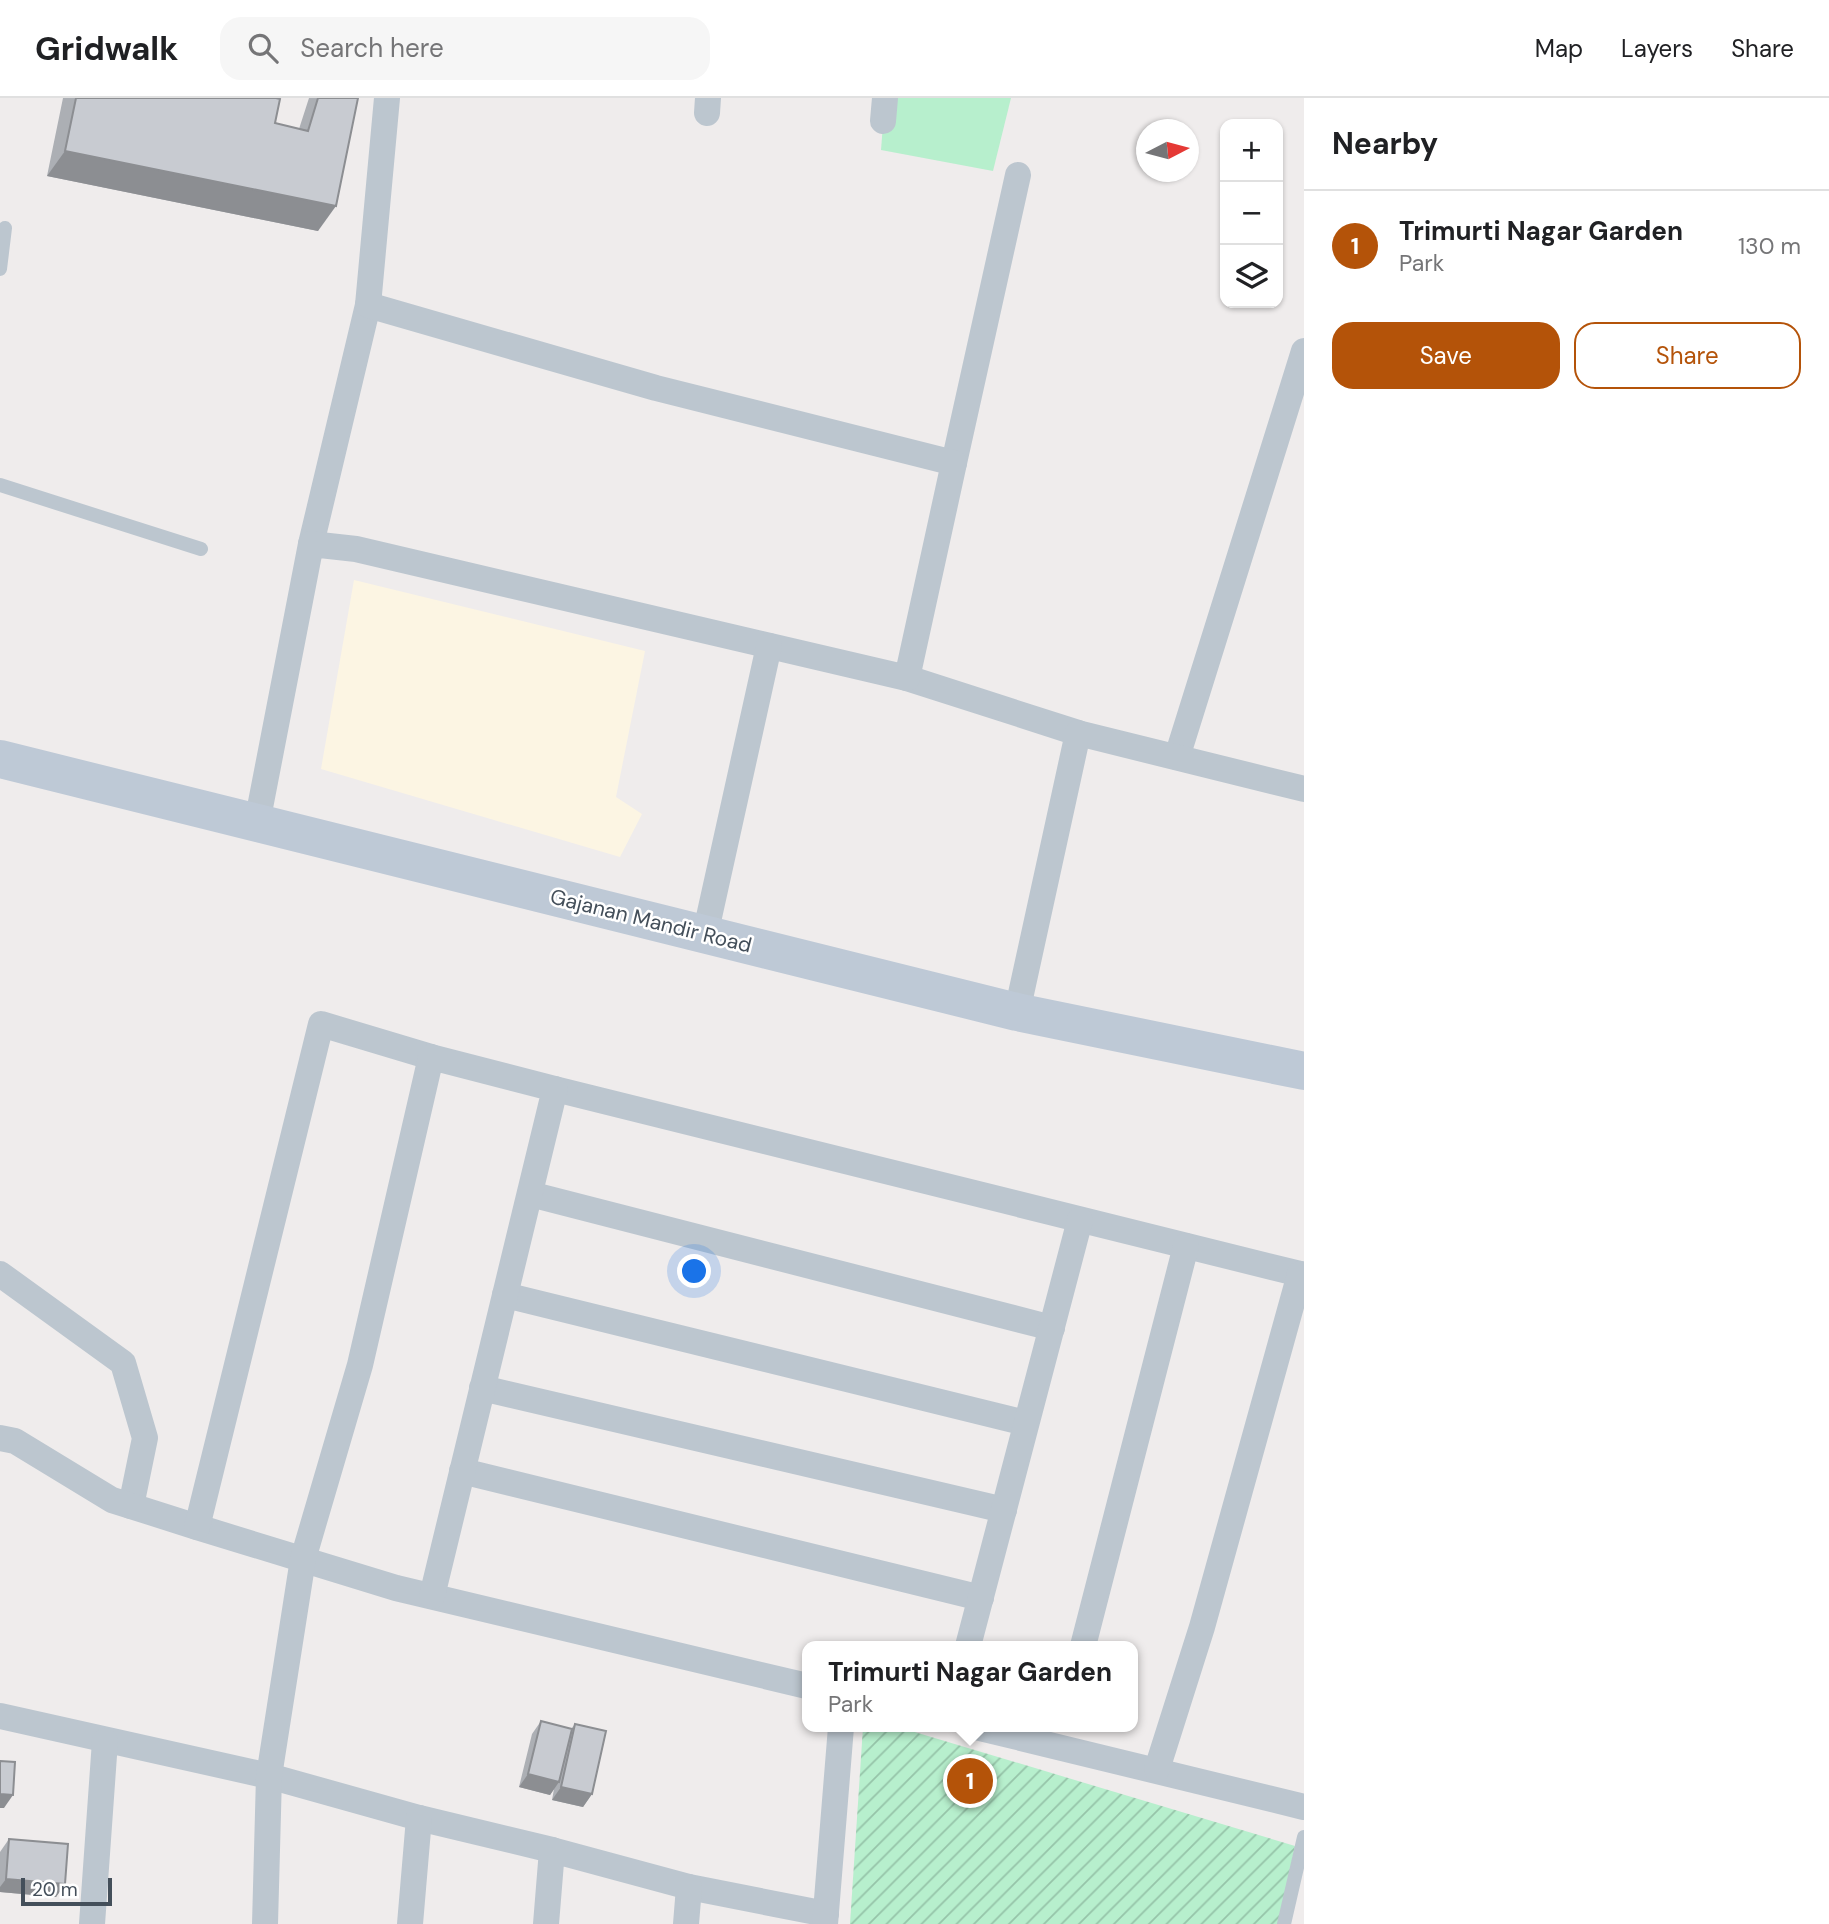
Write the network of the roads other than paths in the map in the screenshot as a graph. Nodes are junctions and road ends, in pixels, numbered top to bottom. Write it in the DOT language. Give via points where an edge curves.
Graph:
graph roads {
  1 [pos="387,98"];
  2 [pos="1018,175"];
  3 [pos="5,228"];
  4 [pos="0,269"];
  5 [pos="368,305"];
  6 [pos="1304,351"];
  7 [pos="954,464"];
  8 [pos="0,485"];
  9 [pos="311,544"];
  10 [pos="201,549"];
  11 [pos="769,646"];
  12 [pos="907,678"];
  13 [pos="1078,733"];
  14 [pos="1177,757"];
  15 [pos="0,760"];
  16 [pos="1304,789"];
  17 [pos="257,823"];
  18 [pos="705,934"];
  19 [pos="1017,1012"];
  20 [pos="431,1057"];
  21 [pos="1304,1071"];
  22 [pos="555,1089"];
  23 [pos="530,1194"];
  24 [pos="1080,1220"];
  25 [pos="1186,1246"];
  26 [pos="0,1274"];
  27 [pos="1302,1275"];
  28 [pos="505,1295"];
  29 [pos="1052,1328"];
  30 [pos="482,1388"];
  31 [pos="1027,1423"];
  32 [pos="0,1438"];
  33 [pos="462,1471"];
  34 [pos="131,1506"];
  35 [pos="1004,1510"];
  36 [pos="197,1527"];
  37 [pos="303,1559"];
  38 [pos="432,1596"];
  39 [pos="981,1598"];
  40 [pos="969,1641"];
  41 [pos="1084,1641"];
  42 [pos="802,1685"];
  43 [pos="0,1716"];
  44 [pos="841,1732"];
  45 [pos="1023,1732"];
  46 [pos="1060,1736"];
  47 [pos="105,1741"];
  48 [pos="1157,1769"];
  49 [pos="269,1776"];
  50 [pos="1304,1807"];
  51 [pos="419,1818"];
  52 [pos="1304,1837"];
  53 [pos="552,1850"];
  54 [pos="689,1887"];
  55 [pos="825,1919"];
  56 [pos="92,1924"];
  57 [pos="265,1924"];
  58 [pos="410,1924"];
  59 [pos="546,1924"];
  60 [pos="686,1924"];
  61 [pos="1284,1924"];
  1 -- 5 [label="street"];
  2 -- 7 [label="street"];
  3 -- 4 [label="lane"];
  5 -- 7 [label="street" via="656,388"];
  5 -- 9 [label="street"];
  6 -- 14 [label="street"];
  7 -- 12 [label="street"];
  8 -- 10 [label="lane"];
  9 -- 11 [label="street" via="356,549"];
  9 -- 17 [label="street"];
  11 -- 12 [label="street"];
  11 -- 18 [label="street"];
  12 -- 13 [label="street"];
  13 -- 14 [label="street"];
  13 -- 19 [label="street"];
  14 -- 16 [label="street"];
  15 -- 17 [label="street, Gajanan Mandir Road"];
  17 -- 18 [label="street, Gajanan Mandir Road"];
  18 -- 19 [label="street, Gajanan Mandir Road"];
  19 -- 21 [label="street, Gajanan Mandir Road"];
  20 -- 22 [label="street"];
  20 -- 36 [label="street" via="321,1024"];
  20 -- 37 [label="street" via="360,1365"];
  22 -- 23 [label="street"];
  22 -- 24 [label="street"];
  23 -- 28 [label="street"];
  23 -- 29 [label="street"];
  24 -- 25 [label="street"];
  24 -- 29 [label="street"];
  25 -- 27 [label="street"];
  25 -- 41 [label="street"];
  26 -- 34 [label="street" via="123,1363 145,1438"];
  27 -- 48 [label="street"];
  28 -- 30 [label="street"];
  28 -- 31 [label="street"];
  29 -- 31 [label="street"];
  30 -- 33 [label="street"];
  30 -- 35 [label="street"];
  31 -- 35 [label="street"];
  32 -- 34 [label="street" via="15,1441 112,1500"];
  33 -- 38 [label="street"];
  33 -- 39 [label="street"];
  34 -- 36 [label="street"];
  35 -- 39 [label="street"];
  36 -- 37 [label="street"];
  37 -- 38 [label="street"];
  37 -- 49 [label="street"];
  38 -- 42 [label="street"];
  39 -- 40 [label="street"];
  43 -- 47 [label="street"];
  44 -- 55 [label="street"];
  45 -- 46 [label="street"];
  46 -- 48 [label="street"];
  47 -- 49 [label="street"];
  47 -- 56 [label="street"];
  48 -- 50 [label="street"];
  49 -- 51 [label="street"];
  49 -- 57 [label="street"];
  51 -- 53 [label="street"];
  51 -- 58 [label="street"];
  52 -- 61 [label="lane"];
  53 -- 54 [label="street"];
  53 -- 59 [label="street"];
  54 -- 55 [label="street"];
  54 -- 60 [label="street"];
}
